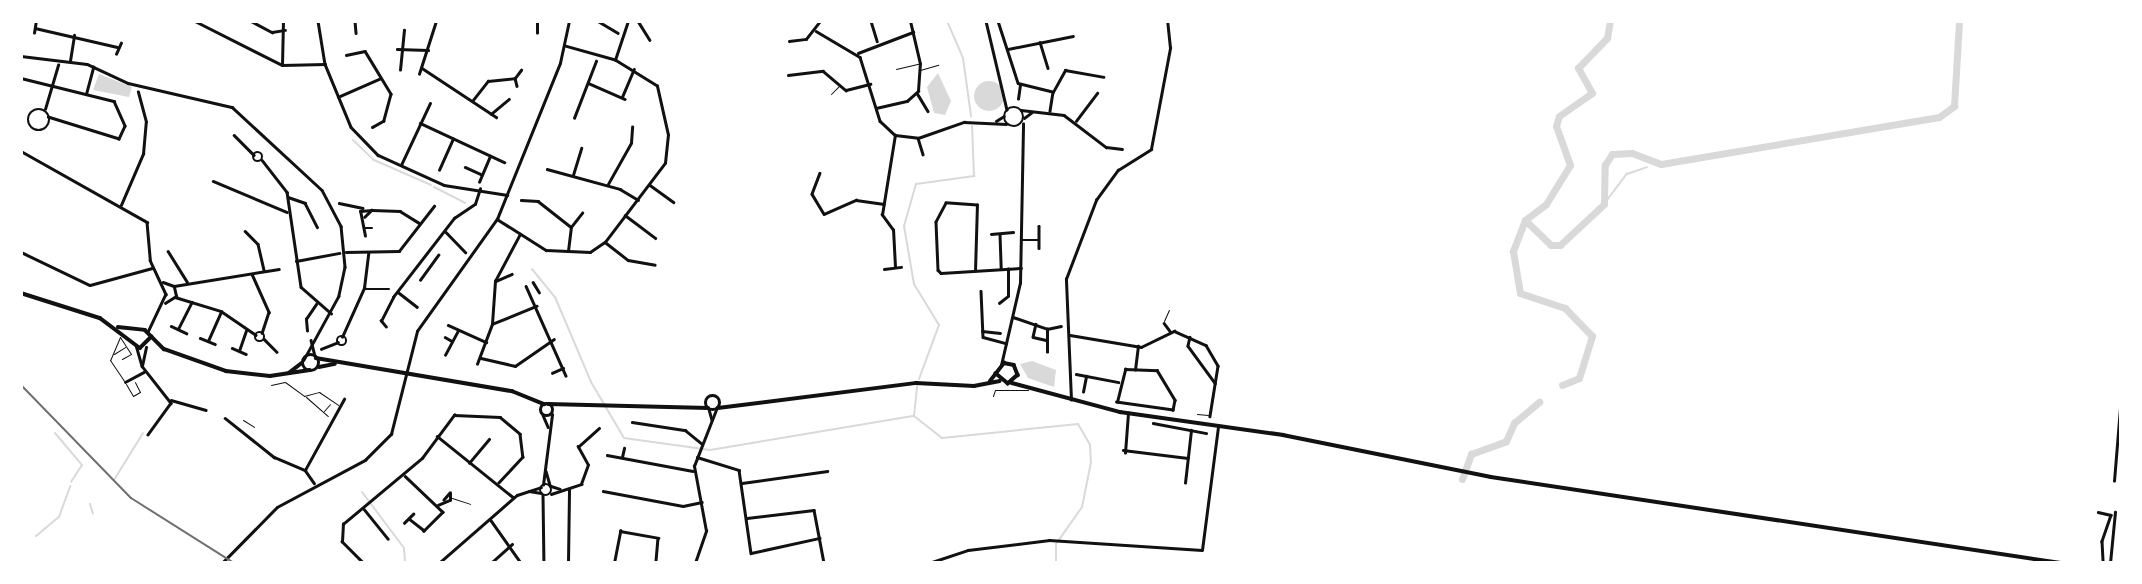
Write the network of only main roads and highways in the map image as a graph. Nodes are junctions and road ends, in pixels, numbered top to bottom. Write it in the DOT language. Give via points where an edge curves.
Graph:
graph roads {
  1 [pos="21,293"];
  2 [pos="118,327"];
  3 [pos="140,330"];
  4 [pos="151,337"];
  5 [pos="135,343"];
  6 [pos="147,346"];
  7 [pos="164,349"];
  8 [pos="316,357"];
  9 [pos="304,361"];
  10 [pos="337,364"];
  11 [pos="316,368"];
  12 [pos="310,370"];
  13 [pos="287,374"];
  14 [pos="996,374"];
  15 [pos="1018,374"];
  16 [pos="1000,381"];
  17 [pos="988,383"];
  18 [pos="1012,383"];
  19 [pos="1027,389"];
  20 [pos="529,398"];
  21 [pos="717,398"];
  22 [pos="706,401"];
  23 [pos="547,404"];
  24 [pos="564,404"];
  25 [pos="730,406"];
  26 [pos="708,409"];
  27 [pos="717,409"];
  28 [pos="693,410"];
  29 [pos="542,413"];
  30 [pos="553,414"];
  31 [pos="2061,563"];
  1 -- 2 [label="main road"];
  2 -- 3 [label="main road"];
  2 -- 5 [label="main road"];
  3 -- 4 [label="main road"];
  3 -- 5 [label="main road"];
  4 -- 6 [label="main road"];
  4 -- 7 [label="main road"];
  5 -- 6 [label="main road"];
  6 -- 7 [label="main road"];
  7 -- 13 [label="main road" via="239,374"];
  8 -- 9 [label="main road"];
  8 -- 10 [label="main road"];
  8 -- 11 [label="main road"];
  9 -- 12 [label="main road"];
  9 -- 13 [label="main road"];
  10 -- 11 [label="main road"];
  10 -- 20 [label="main road"];
  11 -- 12 [label="main road"];
  12 -- 13 [label="main road"];
  14 -- 15 [label="main road" via="1000,365 1011,363"];
  14 -- 16 [label="main road"];
  14 -- 17 [label="main road"];
  15 -- 18 [label="main road"];
  15 -- 19 [label="main road"];
  16 -- 17 [label="main road"];
  16 -- 18 [label="main road"];
  17 -- 25 [label="main road" via="916,383"];
  18 -- 19 [label="main road"];
  19 -- 31 [label="main road" via="1128,413 1474,472"];
  20 -- 23 [label="main road"];
  20 -- 29 [label="main road"];
  21 -- 22 [label="main road"];
  21 -- 25 [label="main road"];
  21 -- 27 [label="main road"];
  22 -- 26 [label="main road"];
  22 -- 28 [label="main road"];
  23 -- 24 [label="main road"];
  23 -- 29 [label="main road"];
  23 -- 30 [label="main road"];
  24 -- 28 [label="main road"];
  24 -- 30 [label="main road"];
  25 -- 27 [label="main road"];
  26 -- 27 [label="main road"];
  26 -- 28 [label="main road"];
  29 -- 30 [label="main road"];
}
